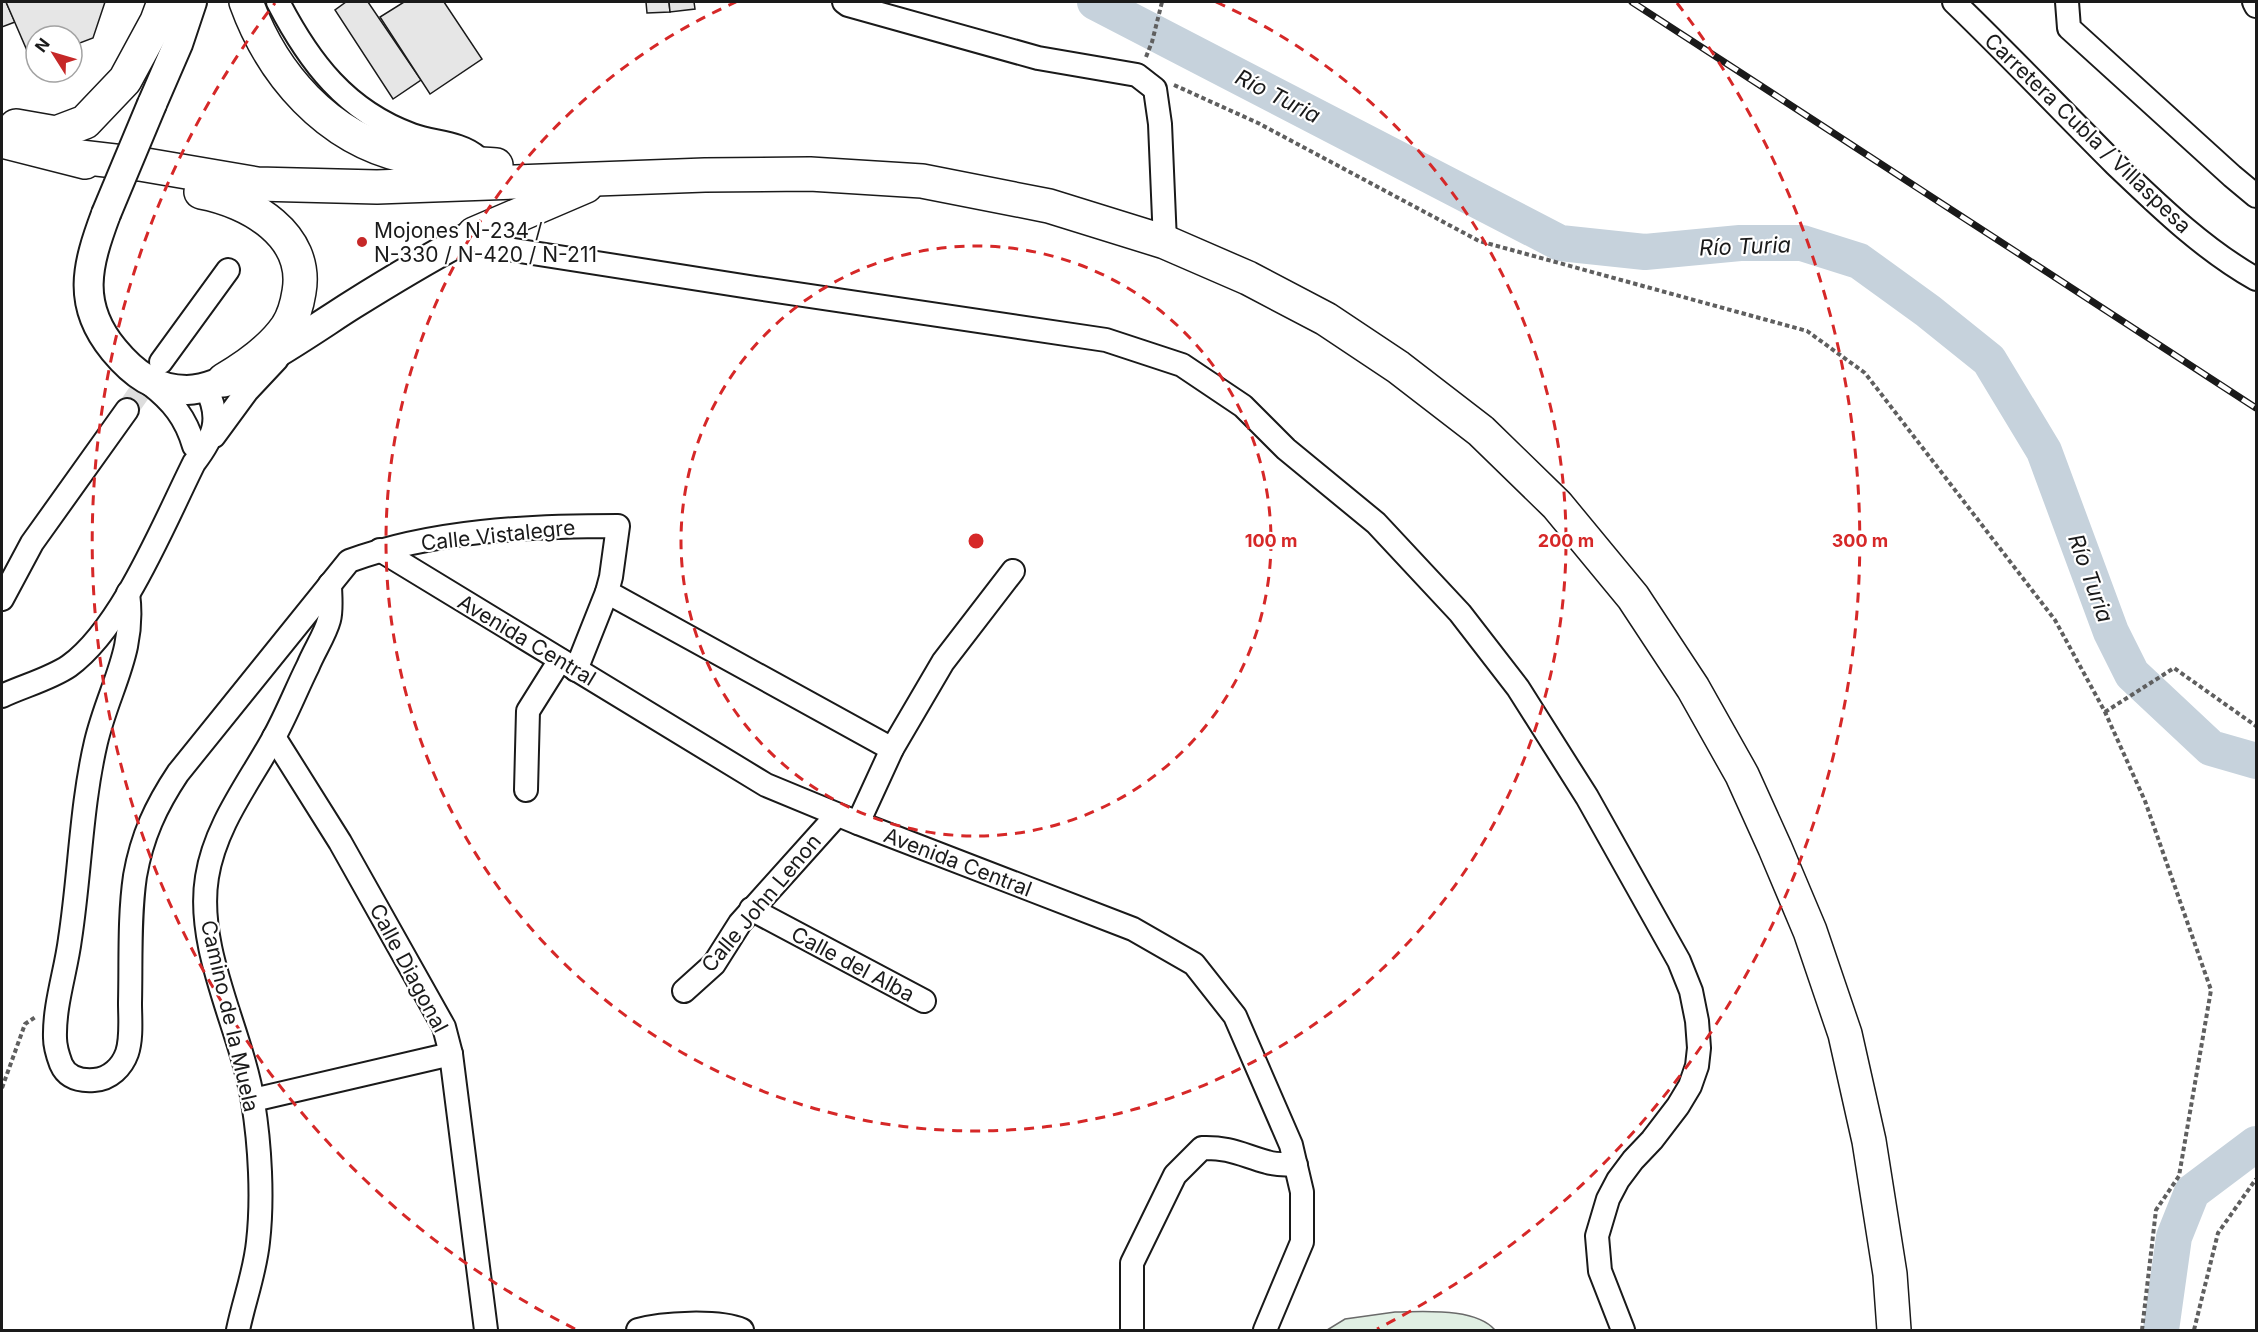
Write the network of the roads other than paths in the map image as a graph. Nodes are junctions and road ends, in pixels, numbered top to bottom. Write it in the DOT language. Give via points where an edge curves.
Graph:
graph roads {
  1 [pos="164,2"];
  2 [pos="192,2"];
  3 [pos="246,2"];
  4 [pos="278,2"];
  5 [pos="844,2"];
  6 [pos="1954,2"];
  7 [pos="2067,2"];
  8 [pos="2254,2"];
  9 [pos="2256,6"];
  10 [pos="2,123"];
  11 [pos="2,141"];
  12 [pos="63,155"];
  13 [pos="484,164"];
  14 [pos="604,178"];
  15 [pos="549,181"];
  16 [pos="2256,196"];
  17 [pos="474,234"];
  18 [pos="1165,242"];
  19 [pos="228,270"];
  20 [pos="2256,279"];
  21 [pos="300,338"];
  22 [pos="150,369"];
  23 [pos="215,384"];
  24 [pos="127,410"];
  25 [pos="198,452"];
  26 [pos="380,550"];
  27 [pos="1013,571"];
  28 [pos="330,584"];
  29 [pos="607,592"];
  30 [pos="128,593"];
  31 [pos="2,598"];
  32 [pos="568,665"];
  33 [pos="2,696"];
  34 [pos="274,737"];
  35 [pos="892,749"];
  36 [pos="526,790"];
  37 [pos="847,819"];
  38 [pos="751,909"];
  39 [pos="684,991"];
  40 [pos="924,1002"];
  41 [pos="451,1054"];
  42 [pos="253,1100"];
  43 [pos="1296,1166"];
  44 [pos="238,1330"];
  45 [pos="486,1330"];
  46 [pos="638,1330"];
  47 [pos="742,1330"];
  48 [pos="1132,1330"];
  49 [pos="1266,1330"];
  50 [pos="1623,1330"];
  51 [pos="1894,1330"];
  1 -- 10 [label="highway" via="125,80 85,122 56,133"];
  2 -- 22 [label="main road, bridge" via="106,214 88,269 89,300 106,340 126,364"];
  3 -- 13 [label="highway" via="259,37 285,76 314,107 344,130 383,150 405,156"];
  4 -- 13 [label="street" via="317,67 348,98 392,126 422,139 466,149"];
  5 -- 18 [label="street" via="1038,58 1137,75 1155,89"];
  6 -- 20 [label="street, Carretera Cubla / Villaspesa" via="2168,213 2196,238"];
  7 -- 16 [label="street" via="2069,28"];
  8 -- 9 [label="street"];
  11 -- 12 [label="highway"];
  12 -- 15 [label="highway" via="257,184 377,187"];
  12 -- 23 [label="highway" via="163,187 231,199 263,217 287,239 301,270 294,315 266,351"];
  13 -- 15 [label="highway" via="518,167"];
  14 -- 15 [label="highway"];
  14 -- 17 [label="highway"];
  14 -- 18 [label="highway" via="810,174 922,181 1049,206"];
  17 -- 21 [label="main road"];
  17 -- 50 [label="street" via="488,246 1106,340 1182,365 1243,406 1286,449 1376,523 1460,613 1518,688 1587,797 1678,960 1691,991 1699,1048 1690,1086 1618,1180 1597,1236 1600,1271"];
  18 -- 51 [label="highway" via="1248,278 1326,319 1398,367 1481,431 1549,497 1633,597 1693,688 1742,775 1810,931 1845,1034 1867,1131 1890,1274"];
  19 -- 22 [label="street"];
  21 -- 23 [label="main road"];
  21 -- 25 [label="street" via="272,364"];
  22 -- 23 [label="main road" via="155,385 170,389"];
  22 -- 25 [label="street" via="180,412"];
  23 -- 25 [label="street" via="214,429"];
  24 -- 31 [label="street" via="32,543"];
  25 -- 30 [label="street"];
  26 -- 28 [label="street, Calle Vistalegre" via="349,561"];
  26 -- 29 [label="street, Calle Vistalegre" via="462,534 556,526 618,526"];
  26 -- 32 [label="street, Avenida Central"];
  27 -- 35 [label="street, Calle John Lenon" via="943,662"];
  28 -- 30 [label="street, Calle Vistalegre" via="178,773 150,820 135,877 127,1053 104,1079 82,1081 69,1076 62,1066 55,1038 94,752 130,632"];
  28 -- 34 [label="street, Camino de la Muela" via="329,620"];
  29 -- 32 [label="street"];
  29 -- 35 [label="street"];
  30 -- 33 [label="street" via="81,657 51,676"];
  32 -- 36 [label="street" via="528,711"];
  32 -- 37 [label="street, Avenida Central" via="766,785"];
  34 -- 41 [label="street, Calle Diagonal" via="340,842 444,1027"];
  34 -- 42 [label="street, Camino de la Muela" via="216,842 204,900 217,974"];
  35 -- 37 [label="street, Calle John Lenon"];
  37 -- 38 [label="street, Calle John Lenon"];
  37 -- 43 [label="street, Avenida Central" via="1133,929 1194,964 1234,1016 1291,1145"];
  38 -- 39 [label="street, Calle John Lenon" via="714,964"];
  38 -- 40 [label="street, Calle del Alba"];
  41 -- 42 [label="street"];
  41 -- 45 [label="street, Calle Diagonal"];
  42 -- 44 [label="street, Camino de la Muela" via="259,1167 258,1241"];
  43 -- 48 [label="street" via="1268,1162 1241,1152 1202,1148 1175,1175 1132,1263"];
  43 -- 49 [label="street, Avenida Central" via="1302,1192 1302,1242"];
  46 -- 47 [label="street" via="682,1324 733,1326"];
}
